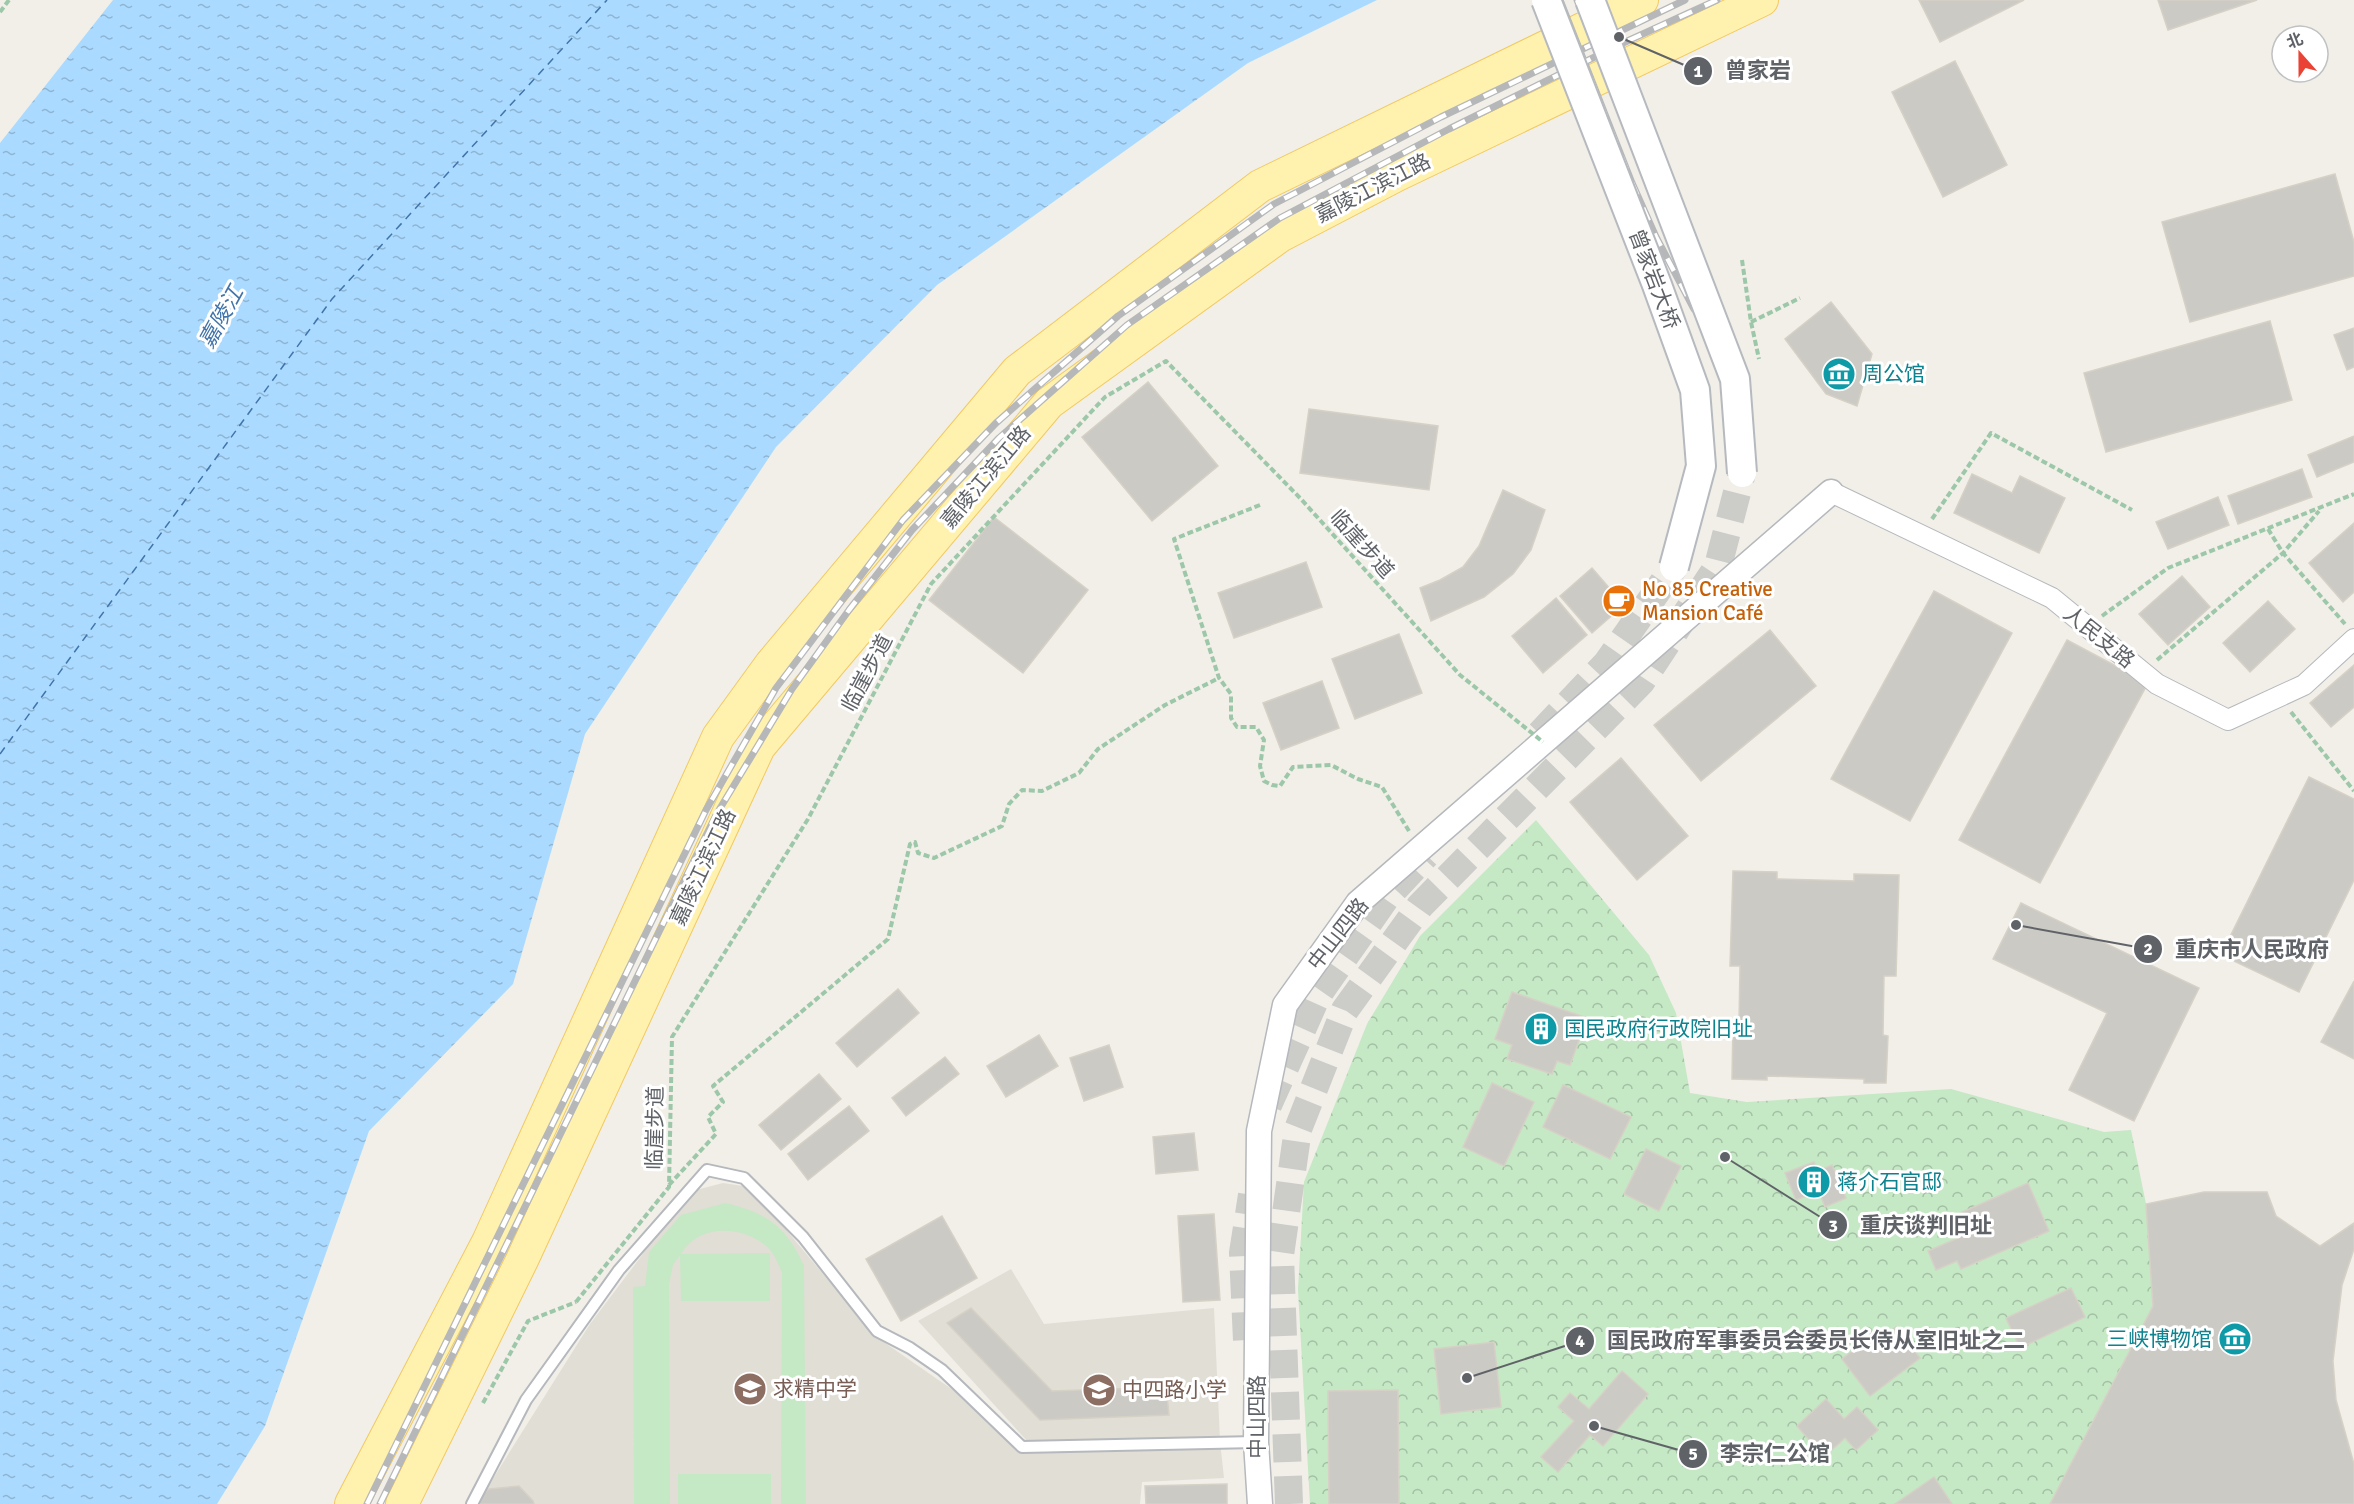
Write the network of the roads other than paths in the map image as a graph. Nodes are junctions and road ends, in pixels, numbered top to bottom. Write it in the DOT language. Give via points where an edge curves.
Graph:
graph roads {
  1 [pos="1546,0"];
  2 [pos="1590,0"];
  3 [pos="1642,0"];
  4 [pos="1762,0"];
  5 [pos="1742,473"];
  6 [pos="1832,492"];
  7 [pos="1674,567"];
  8 [pos="2350,632"];
  9 [pos="1256,1442"];
  10 [pos="351,1504"];
  11 [pos="402,1504"];
  12 [pos="472,1504"];
  13 [pos="1260,1504"];
  1 -- 7 [label="main road, 曾家岩大桥, bridge" via="1695,390 1701,466"];
  2 -- 5 [label="main road, 曾家岩大桥, bridge" via="1735,379"];
  3 -- 10 [label="main road, 嘉陵江滨江路" via="1260,186 1017,371 771,664 718,737 488,1242"];
  4 -- 11 [label="main road, 嘉陵江滨江路" via="1397,175 1280,236 1049,403 759,747 522,1260"];
  6 -- 8 [label="street, 人民支路" via="2052,598 2157,684 2228,720 2304,685"];
  6 -- 9 [label="street, 中山四路" via="1358,903 1285,1005 1259,1131"];
  9 -- 12 [label="lane" via="1022,1447 942,1370 910,1347 877,1331 803,1238 744,1178 707,1170 620,1270 526,1400"];
  9 -- 13 [label="street, 中山四路"];
}
